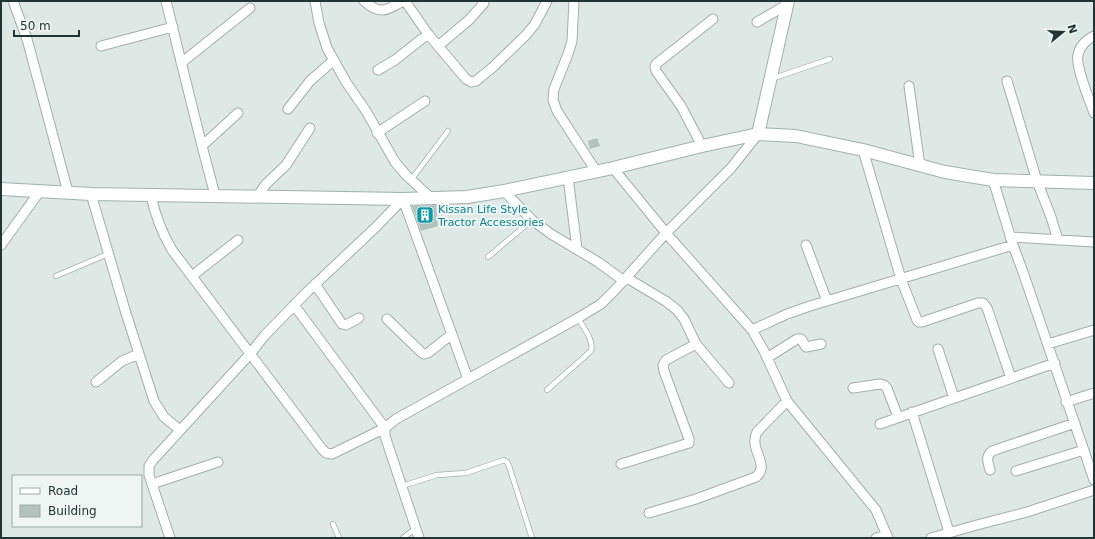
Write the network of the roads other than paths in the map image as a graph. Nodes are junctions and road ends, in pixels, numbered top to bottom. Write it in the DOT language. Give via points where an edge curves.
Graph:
graph roads {
  1 [pos="14,1"];
  2 [pos="166,1"];
  3 [pos="315,1"];
  4 [pos="364,1"];
  5 [pos="404,1"];
  6 [pos="547,1"];
  7 [pos="574,1"];
  8 [pos="484,3"];
  9 [pos="788,3"];
  10 [pos="250,8"];
  11 [pos="713,19"];
  12 [pos="758,22"];
  13 [pos="173,27"];
  14 [pos="428,34"];
  15 [pos="1094,36"];
  16 [pos="101,46"];
  17 [pos="438,46"];
  18 [pos="830,59"];
  19 [pos="334,60"];
  20 [pos="181,63"];
  21 [pos="378,70"];
  22 [pos="770,80"];
  23 [pos="1007,81"];
  24 [pos="909,86"];
  25 [pos="425,101"];
  26 [pos="288,109"];
  27 [pos="238,113"];
  28 [pos="1094,113"];
  29 [pos="310,128"];
  30 [pos="448,131"];
  31 [pos="377,133"];
  32 [pos="758,134"];
  33 [pos="202,146"];
  34 [pos="702,146"];
  35 [pos="863,150"];
  36 [pos="920,166"];
  37 [pos="613,168"];
  38 [pos="596,171"];
  39 [pos="568,177"];
  40 [pos="411,180"];
  41 [pos="993,180"];
  42 [pos="1037,182"];
  43 [pos="1094,183"];
  44 [pos="1,189"];
  45 [pos="40,191"];
  46 [pos="504,191"];
  47 [pos="68,192"];
  48 [pos="90,194"];
  49 [pos="151,195"];
  50 [pos="215,195"];
  51 [pos="257,197"];
  52 [pos="431,198"];
  53 [pos="403,199"];
  54 [pos="532,220"];
  55 [pos="666,233"];
  56 [pos="238,240"];
  57 [pos="1058,240"];
  58 [pos="1011,241"];
  59 [pos="1094,242"];
  60 [pos="806,244"];
  61 [pos="1,245"];
  62 [pos="577,249"];
  63 [pos="108,254"];
  64 [pos="488,257"];
  65 [pos="56,276"];
  66 [pos="192,276"];
  67 [pos="901,279"];
  68 [pos="625,280"];
  69 [pos="315,284"];
  70 [pos="827,301"];
  71 [pos="294,305"];
  72 [pos="359,318"];
  73 [pos="578,318"];
  74 [pos="387,319"];
  75 [pos="752,330"];
  76 [pos="1094,330"];
  77 [pos="452,334"];
  78 [pos="696,344"];
  79 [pos="821,344"];
  80 [pos="1048,344"];
  81 [pos="938,349"];
  82 [pos="139,354"];
  83 [pos="250,354"];
  84 [pos="767,358"];
  85 [pos="1055,363"];
  86 [pos="1011,378"];
  87 [pos="468,379"];
  88 [pos="96,382"];
  89 [pos="729,383"];
  90 [pos="852,388"];
  91 [pos="547,390"];
  92 [pos="1094,392"];
  93 [pos="954,398"];
  94 [pos="787,401"];
  95 [pos="1066,402"];
  96 [pos="912,412"];
  97 [pos="898,417"];
  98 [pos="1075,423"];
  99 [pos="880,424"];
  100 [pos="385,428"];
  101 [pos="180,430"];
  102 [pos="1084,450"];
  103 [pos="218,462"];
  104 [pos="621,464"];
  105 [pos="990,470"];
  106 [pos="1016,472"];
  107 [pos="1094,480"];
  108 [pos="152,484"];
  109 [pos="402,486"];
  110 [pos="1094,490"];
  111 [pos="649,513"];
  112 [pos="333,524"];
  113 [pos="416,528"];
  114 [pos="949,532"];
  115 [pos="888,536"];
  116 [pos="170,538"];
  117 [pos="338,538"];
  118 [pos="403,538"];
  119 [pos="419,538"];
  120 [pos="532,538"];
  121 [pos="876,538"];
  122 [pos="932,538"];
  1 -- 47 [label="street" via="27,39"];
  2 -- 13 [label="street"];
  3 -- 19 [label="street" via="327,48"];
  4 -- 5 [label="street" via="378,10"];
  5 -- 14 [label="street"];
  6 -- 17 [label="street" via="536,24 493,68 476,81 466,79"];
  7 -- 38 [label="street" via="572,41 554,90 554,100 557,111"];
  8 -- 17 [label="street" via="470,20"];
  9 -- 12 [label="street"];
  9 -- 22 [label="main road"];
  10 -- 20 [label="street"];
  11 -- 34 [label="street" via="655,67 681,106"];
  13 -- 16 [label="street"];
  13 -- 20 [label="street"];
  14 -- 17 [label="street"];
  14 -- 21 [label="street"];
  15 -- 28 [label="street" via="1086,40 1077,56"];
  18 -- 22 [label="lane"];
  19 -- 26 [label="street" via="310,81"];
  19 -- 31 [label="street"];
  20 -- 33 [label="street"];
  22 -- 32 [label="main road"];
  23 -- 42 [label="street"];
  24 -- 36 [label="street"];
  25 -- 31 [label="street"];
  27 -- 33 [label="street"];
  29 -- 51 [label="street" via="286,165 266,184"];
  30 -- 40 [label="lane"];
  31 -- 40 [label="street" via="395,162"];
  32 -- 34 [label="main road"];
  32 -- 35 [label="main road" via="796,136"];
  32 -- 55 [label="street" via="731,168"];
  33 -- 50 [label="street"];
  34 -- 37 [label="main road"];
  35 -- 36 [label="main road"];
  35 -- 67 [label="street"];
  36 -- 41 [label="main road"];
  37 -- 38 [label="main road"];
  37 -- 55 [label="street"];
  38 -- 39 [label="main road"];
  39 -- 46 [label="main road"];
  39 -- 62 [label="street"];
  40 -- 52 [label="street"];
  41 -- 42 [label="main road"];
  41 -- 58 [label="street"];
  42 -- 43 [label="main road"];
  42 -- 57 [label="street"];
  44 -- 45 [label="main road"];
  45 -- 47 [label="main road"];
  45 -- 61 [label="street"];
  46 -- 52 [label="main road" via="467,197"];
  46 -- 54 [label="street"];
  47 -- 48 [label="main road"];
  48 -- 49 [label="main road"];
  48 -- 63 [label="street"];
  49 -- 50 [label="main road"];
  49 -- 66 [label="street" via="154,214 161,231"];
  50 -- 51 [label="main road"];
  51 -- 53 [label="main road"];
  52 -- 53 [label="main road"];
  53 -- 69 [label="street"];
  53 -- 77 [label="street"];
  54 -- 62 [label="street" via="550,234"];
  54 -- 64 [label="lane"];
  55 -- 68 [label="street"];
  55 -- 75 [label="street"];
  56 -- 66 [label="street"];
  57 -- 58 [label="street"];
  57 -- 59 [label="street"];
  58 -- 67 [label="street"];
  58 -- 80 [label="street"];
  60 -- 70 [label="street"];
  62 -- 68 [label="street"];
  63 -- 65 [label="lane"];
  63 -- 82 [label="street"];
  66 -- 83 [label="street"];
  67 -- 70 [label="street"];
  67 -- 86 [label="street" via="919,322 978,302 983,303"];
  68 -- 73 [label="street" via="601,304"];
  68 -- 78 [label="street" via="677,310"];
  69 -- 71 [label="street"];
  69 -- 72 [label="street" via="342,324 346,325"];
  70 -- 75 [label="street" via="787,314"];
  71 -- 83 [label="street"];
  71 -- 100 [label="street"];
  73 -- 87 [label="street"];
  73 -- 91 [label="lane" via="591,341 591,351"];
  74 -- 77 [label="street" via="424,354"];
  75 -- 84 [label="street"];
  76 -- 80 [label="street"];
  77 -- 87 [label="street"];
  78 -- 89 [label="street"];
  78 -- 104 [label="street" via="666,360 663,365 689,443"];
  79 -- 84 [label="street" via="806,347 801,339 797,339"];
  80 -- 85 [label="street"];
  81 -- 93 [label="street"];
  82 -- 88 [label="street" via="122,361"];
  82 -- 101 [label="street" via="154,401 164,417"];
  83 -- 100 [label="street" via="326,453 340,451"];
  83 -- 101 [label="street"];
  84 -- 94 [label="street"];
  85 -- 86 [label="street"];
  85 -- 95 [label="street"];
  86 -- 93 [label="street"];
  87 -- 100 [label="street" via="396,419"];
  90 -- 97 [label="street" via="884,385"];
  92 -- 95 [label="street"];
  93 -- 96 [label="street"];
  94 -- 111 [label="street" via="754,438 762,468 760,474 696,499"];
  94 -- 115 [label="street" via="876,510"];
  95 -- 98 [label="street"];
  96 -- 97 [label="street"];
  96 -- 114 [label="street"];
  97 -- 99 [label="street"];
  98 -- 102 [label="street"];
  98 -- 105 [label="street" via="992,451 987,458"];
  100 -- 109 [label="street" via="385,436"];
  101 -- 108 [label="street" via="149,466"];
  102 -- 106 [label="street"];
  102 -- 107 [label="street"];
  103 -- 108 [label="street"];
  108 -- 116 [label="street"];
  109 -- 113 [label="street"];
  109 -- 120 [label="lane" via="437,475 466,472 504,460 509,466"];
  110 -- 114 [label="street" via="1027,512"];
  112 -- 117 [label="lane"];
  113 -- 118 [label="lane"];
  113 -- 119 [label="street"];
  114 -- 122 [label="street"];
  115 -- 121 [label="street"];
}
